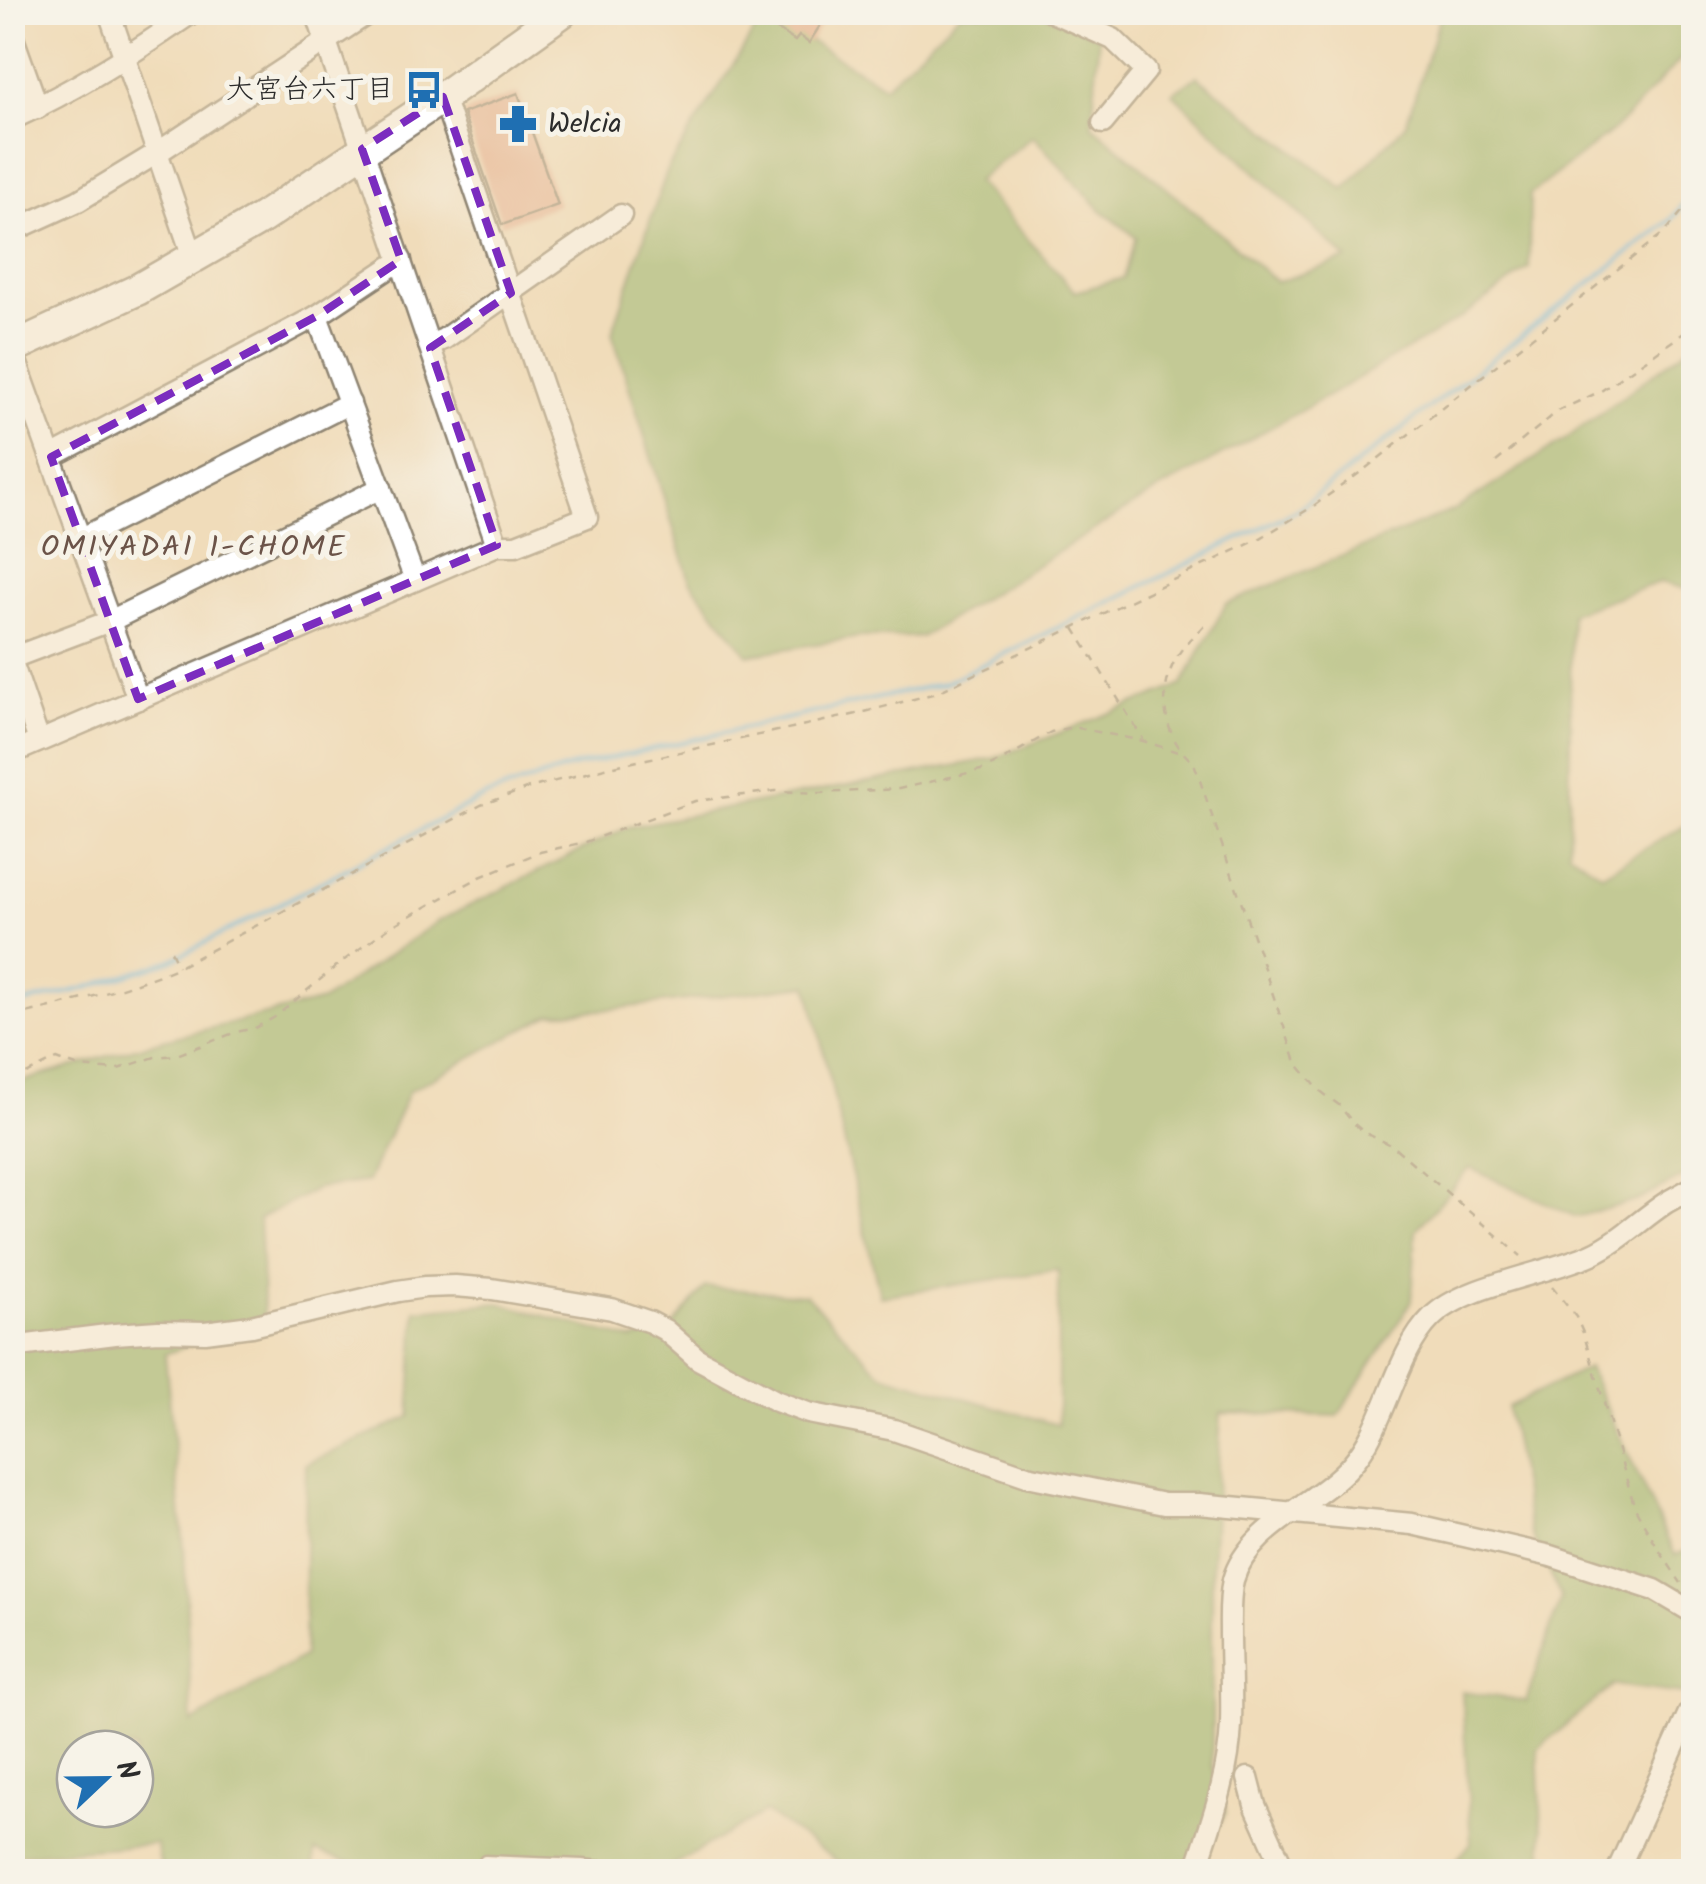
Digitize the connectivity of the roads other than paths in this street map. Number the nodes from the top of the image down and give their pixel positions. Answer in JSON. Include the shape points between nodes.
{"nodes":[{"id":1,"x":109,"y":12,"type":"edge"},
{"id":2,"x":192,"y":12,"type":"edge"},
{"id":3,"x":316,"y":12,"type":"edge"},
{"id":4,"x":370,"y":12,"type":"edge"},
{"id":5,"x":562,"y":12,"type":"edge"},
{"id":6,"x":1052,"y":12,"type":"edge"},
{"id":7,"x":12,"y":35,"type":"edge"},
{"id":8,"x":326,"y":43,"type":"junction"},
{"id":9,"x":125,"y":58,"type":"junction"},
{"id":10,"x":443,"y":96,"type":"junction"},
{"id":11,"x":38,"y":108,"type":"junction"},
{"id":12,"x":12,"y":119,"type":"edge"},
{"id":13,"x":1103,"y":123,"type":"dead end"},
{"id":14,"x":362,"y":149,"type":"junction"},
{"id":15,"x":157,"y":153,"type":"junction"},
{"id":16,"x":621,"y":215,"type":"dead end"},
{"id":17,"x":12,"y":231,"type":"edge"},
{"id":18,"x":194,"y":260,"type":"junction"},
{"id":19,"x":401,"y":260,"type":"junction"},
{"id":20,"x":511,"y":293,"type":"junction"},
{"id":21,"x":318,"y":316,"type":"junction"},
{"id":22,"x":429,"y":345,"type":"junction"},
{"id":23,"x":12,"y":349,"type":"edge"},
{"id":24,"x":350,"y":402,"type":"junction"},
{"id":25,"x":51,"y":457,"type":"junction"},
{"id":26,"x":382,"y":488,"type":"junction"},
{"id":27,"x":80,"y":539,"type":"junction"},
{"id":28,"x":497,"y":544,"type":"junction"},
{"id":29,"x":416,"y":580,"type":"junction"},
{"id":30,"x":110,"y":621,"type":"junction"},
{"id":31,"x":12,"y":660,"type":"edge"},
{"id":32,"x":138,"y":699,"type":"junction"},
{"id":33,"x":40,"y":742,"type":"junction"},
{"id":34,"x":12,"y":754,"type":"edge"},
{"id":35,"x":1694,"y":1187,"type":"edge"},
{"id":36,"x":12,"y":1347,"type":"edge"},
{"id":37,"x":1294,"y":1512,"type":"junction"},
{"id":38,"x":1694,"y":1614,"type":"edge"},
{"id":39,"x":1694,"y":1713,"type":"edge"},
{"id":40,"x":1248,"y":1778,"type":"dead end"},
{"id":41,"x":485,"y":1860,"type":"dead end"},
{"id":42,"x":621,"y":1872,"type":"edge"},
{"id":43,"x":1194,"y":1872,"type":"edge"},
{"id":44,"x":1285,"y":1872,"type":"edge"},
{"id":45,"x":1617,"y":1872,"type":"edge"}],
"edges":[{"from":1,"to":9,"type":"street"},
{"from":2,"to":9,"type":"street"},
{"from":3,"to":8,"type":"street"},
{"from":4,"to":8,"type":"street"},
{"from":5,"to":10,"type":"street"},
{"from":6,"to":13,"type":"street","via":[[1113,39],[1146,71]]},
{"from":7,"to":11,"type":"street"},
{"from":8,"to":14,"type":"street"},
{"from":8,"to":15,"type":"street"},
{"from":9,"to":11,"type":"street"},
{"from":9,"to":15,"type":"street"},
{"from":10,"to":14,"type":"street"},
{"from":10,"to":20,"type":"street"},
{"from":11,"to":12,"type":"street"},
{"from":14,"to":18,"type":"street"},
{"from":14,"to":19,"type":"street"},
{"from":15,"to":17,"type":"street"},
{"from":15,"to":18,"type":"street"},
{"from":16,"to":20,"type":"street"},
{"from":18,"to":23,"type":"street"},
{"from":19,"to":21,"type":"street"},
{"from":19,"to":22,"type":"street"},
{"from":20,"to":22,"type":"street"},
{"from":20,"to":28,"type":"street","via":[[587,518],[516,545]]},
{"from":21,"to":24,"type":"street"},
{"from":21,"to":25,"type":"street"},
{"from":22,"to":28,"type":"street"},
{"from":23,"to":25,"type":"street"},
{"from":24,"to":26,"type":"street"},
{"from":24,"to":27,"type":"street"},
{"from":25,"to":27,"type":"street"},
{"from":26,"to":29,"type":"street"},
{"from":26,"to":30,"type":"street"},
{"from":27,"to":30,"type":"street"},
{"from":28,"to":29,"type":"street"},
{"from":29,"to":32,"type":"street"},
{"from":30,"to":31,"type":"street"},
{"from":30,"to":32,"type":"street"},
{"from":31,"to":33,"type":"street"},
{"from":32,"to":33,"type":"street"},
{"from":33,"to":34,"type":"street"},
{"from":35,"to":37,"type":"street","via":[[1592,1254],[1444,1306],[1420,1330],[1364,1448]]},
{"from":36,"to":37,"type":"street","via":[[251,1326],[426,1288],[492,1289],[632,1316],[776,1401],[894,1430],[1027,1476],[1164,1504]]},
{"from":37,"to":38,"type":"street","via":[[1412,1524],[1551,1556],[1655,1590]]},
{"from":37,"to":43,"type":"street","via":[[1257,1540],[1233,1579],[1228,1757]]},
{"from":39,"to":45,"type":"street"},
{"from":40,"to":44,"type":"street"},
{"from":41,"to":42,"type":"lane"}]}
